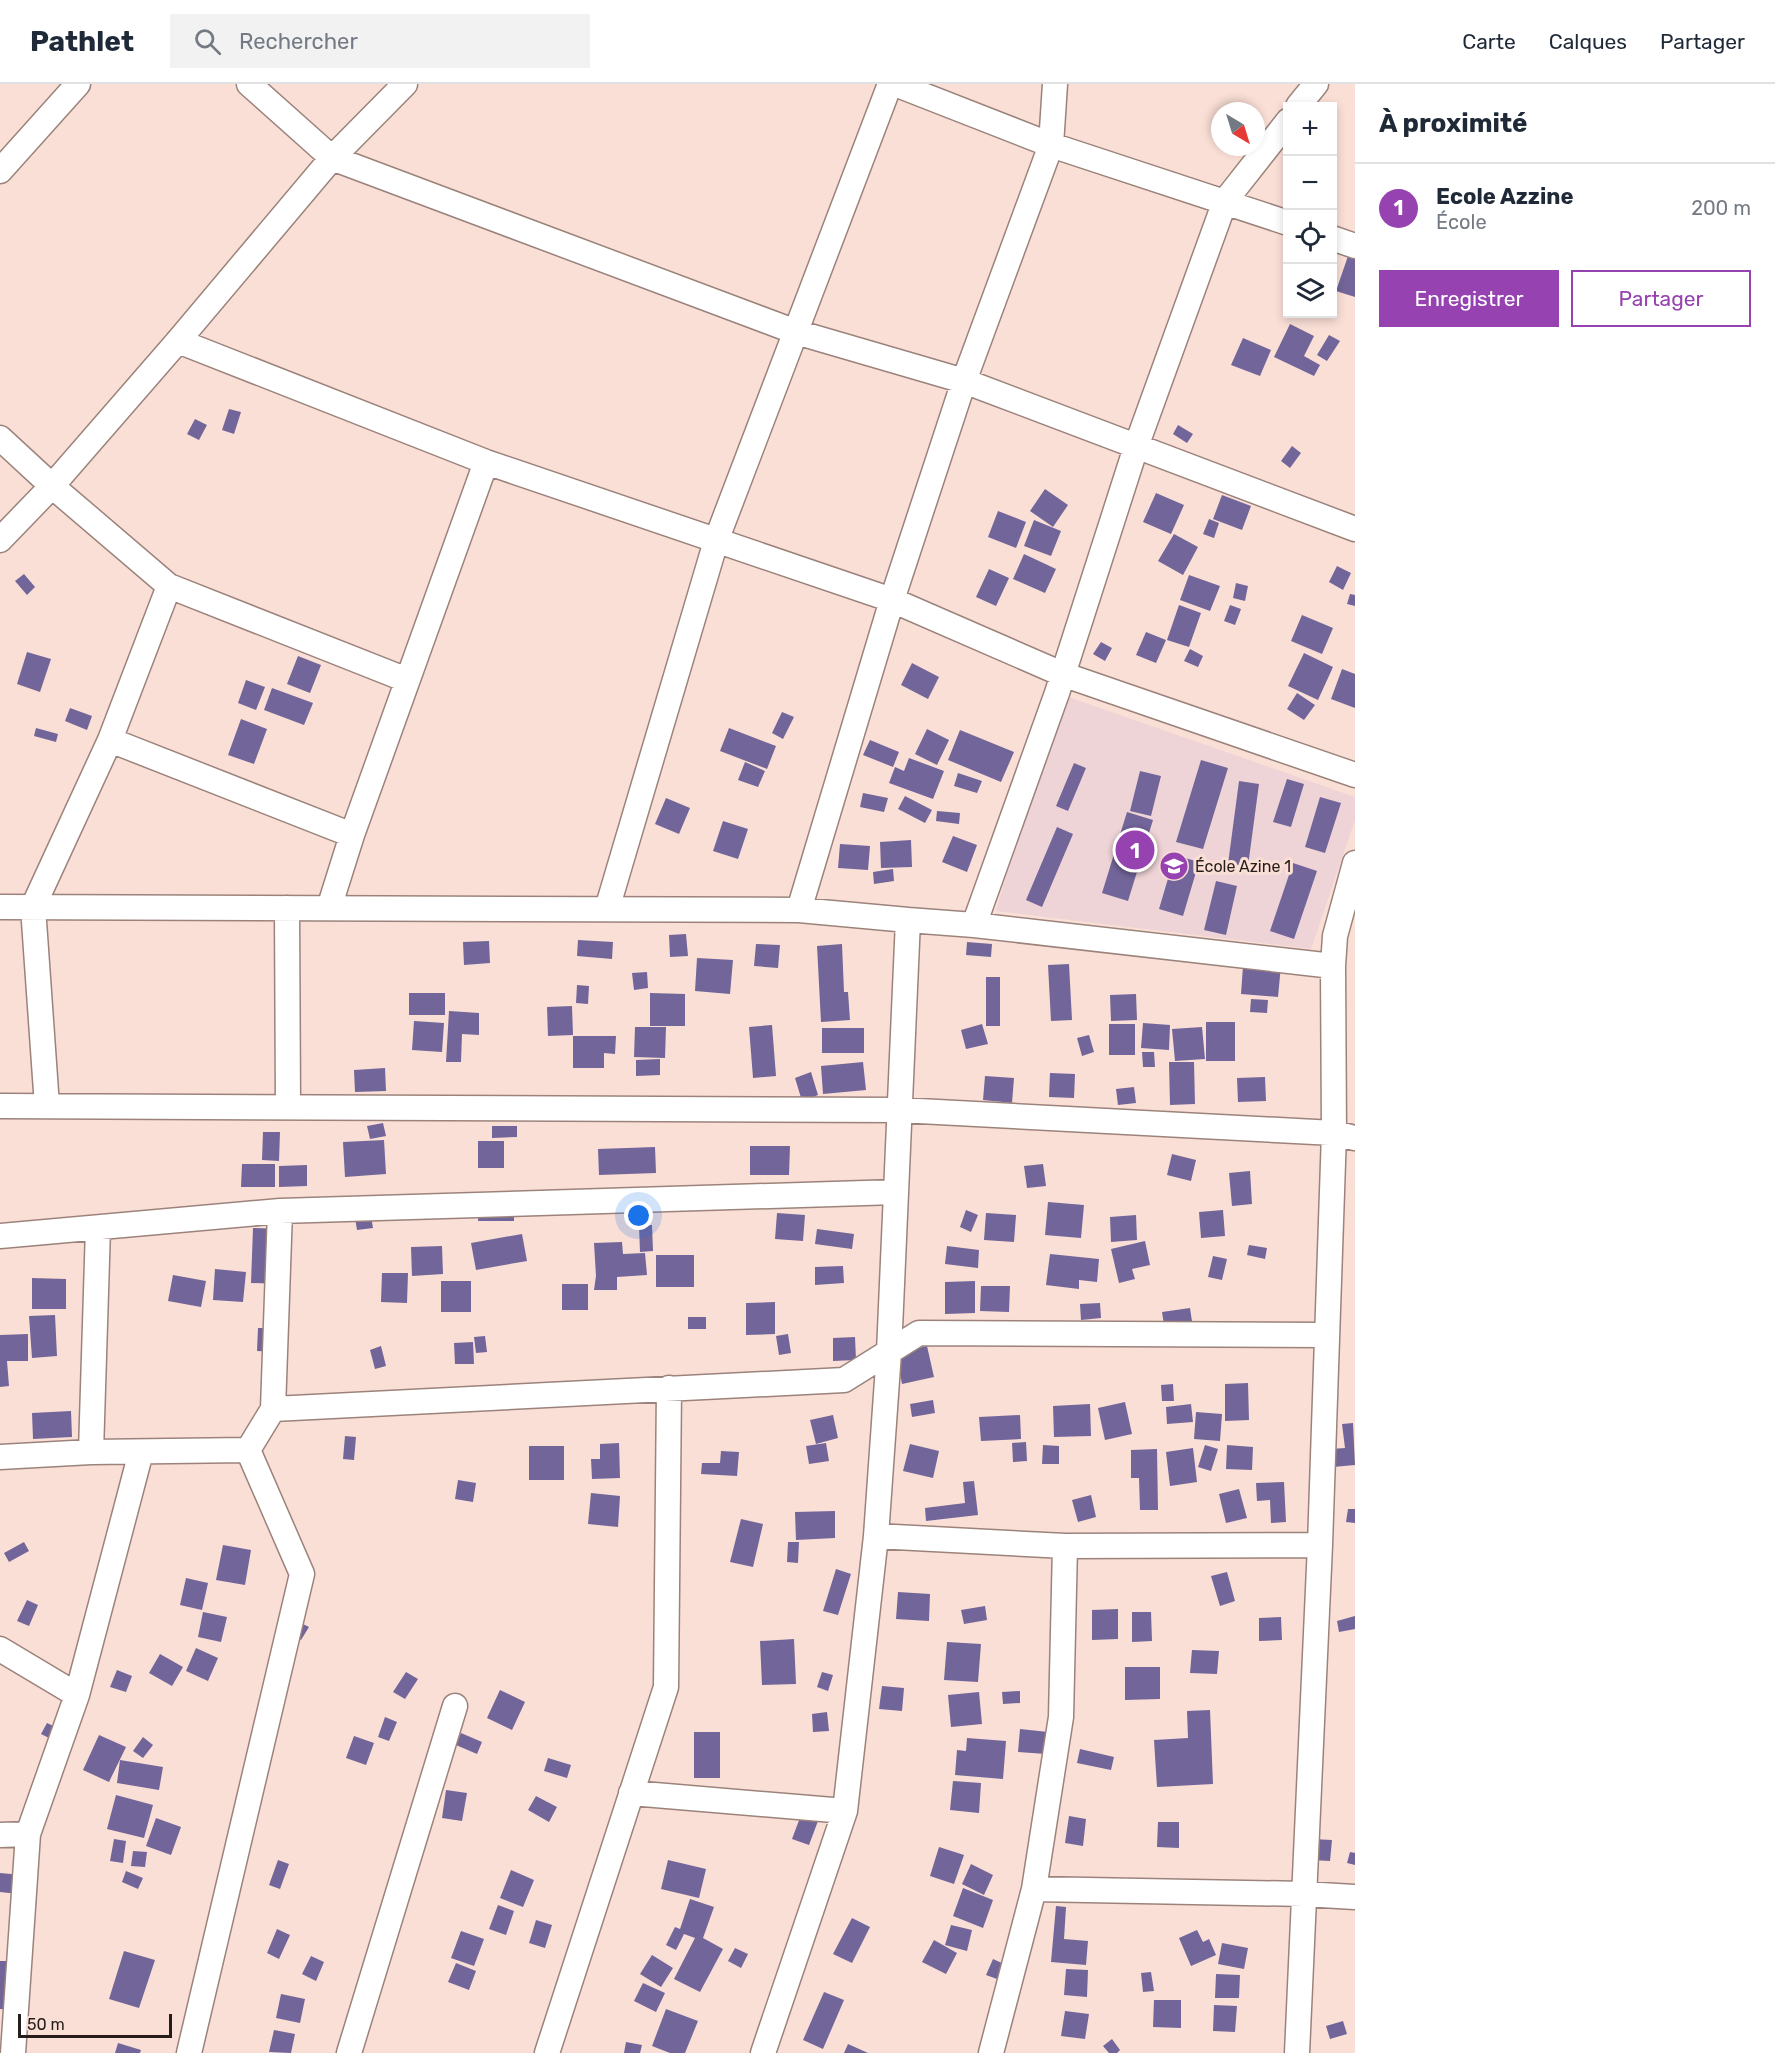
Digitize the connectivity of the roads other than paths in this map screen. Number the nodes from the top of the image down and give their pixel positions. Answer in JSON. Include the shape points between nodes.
{"nodes":[{"id":1,"x":78,"y":84,"type":"edge"},
{"id":2,"x":249,"y":84,"type":"edge"},
{"id":3,"x":405,"y":84,"type":"edge"},
{"id":4,"x":890,"y":84,"type":"edge"},
{"id":5,"x":895,"y":84,"type":"edge"},
{"id":6,"x":1055,"y":84,"type":"edge"},
{"id":7,"x":1316,"y":84,"type":"edge"},
{"id":8,"x":1301,"y":102,"type":"edge"},
{"id":9,"x":1283,"y":126,"type":"edge"},
{"id":10,"x":1051,"y":145,"type":"junction"},
{"id":11,"x":332,"y":158,"type":"junction"},
{"id":12,"x":0,"y":171,"type":"edge"},
{"id":13,"x":1226,"y":201,"type":"junction"},
{"id":14,"x":1283,"y":222,"type":"edge"},
{"id":15,"x":1337,"y":240,"type":"edge"},
{"id":16,"x":1355,"y":246,"type":"edge"},
{"id":17,"x":796,"y":332,"type":"junction"},
{"id":18,"x":178,"y":341,"type":"junction"},
{"id":19,"x":964,"y":381,"type":"junction"},
{"id":20,"x":0,"y":438,"type":"edge"},
{"id":21,"x":1136,"y":447,"type":"junction"},
{"id":22,"x":486,"y":462,"type":"junction"},
{"id":23,"x":52,"y":486,"type":"junction"},
{"id":24,"x":1355,"y":529,"type":"edge"},
{"id":25,"x":0,"y":540,"type":"edge"},
{"id":26,"x":716,"y":541,"type":"junction"},
{"id":27,"x":169,"y":586,"type":"junction"},
{"id":28,"x":892,"y":600,"type":"junction"},
{"id":29,"x":1062,"y":674,"type":"junction"},
{"id":30,"x":407,"y":680,"type":"junction"},
{"id":31,"x":110,"y":740,"type":"junction"},
{"id":32,"x":1355,"y":775,"type":"edge"},
{"id":33,"x":352,"y":835,"type":"junction"},
{"id":34,"x":1355,"y":863,"type":"edge"},
{"id":35,"x":0,"y":907,"type":"edge"},
{"id":36,"x":33,"y":908,"type":"junction"},
{"id":37,"x":287,"y":908,"type":"junction"},
{"id":38,"x":329,"y":908,"type":"junction"},
{"id":39,"x":607,"y":909,"type":"junction"},
{"id":40,"x":799,"y":910,"type":"junction"},
{"id":41,"x":908,"y":920,"type":"junction"},
{"id":42,"x":974,"y":925,"type":"junction"},
{"id":43,"x":1333,"y":966,"type":"junction"},
{"id":44,"x":0,"y":1106,"type":"edge"},
{"id":45,"x":46,"y":1106,"type":"junction"},
{"id":46,"x":288,"y":1107,"type":"junction"},
{"id":47,"x":900,"y":1110,"type":"junction"},
{"id":48,"x":1344,"y":1136,"type":"edge"},
{"id":49,"x":897,"y":1192,"type":"junction"},
{"id":50,"x":280,"y":1211,"type":"junction"},
{"id":51,"x":98,"y":1228,"type":"junction"},
{"id":52,"x":0,"y":1236,"type":"edge"},
{"id":53,"x":1327,"y":1335,"type":"junction"},
{"id":54,"x":889,"y":1352,"type":"junction"},
{"id":55,"x":669,"y":1388,"type":"junction"},
{"id":56,"x":273,"y":1409,"type":"junction"},
{"id":57,"x":248,"y":1450,"type":"junction"},
{"id":58,"x":91,"y":1452,"type":"junction"},
{"id":59,"x":141,"y":1452,"type":"junction"},
{"id":60,"x":0,"y":1457,"type":"edge"},
{"id":61,"x":876,"y":1536,"type":"junction"},
{"id":62,"x":1320,"y":1545,"type":"junction"},
{"id":63,"x":1065,"y":1546,"type":"junction"},
{"id":64,"x":0,"y":1649,"type":"edge"},
{"id":65,"x":77,"y":1695,"type":"junction"},
{"id":66,"x":455,"y":1706,"type":"dead end"},
{"id":67,"x":631,"y":1793,"type":"junction"},
{"id":68,"x":845,"y":1811,"type":"junction"},
{"id":69,"x":28,"y":1834,"type":"junction"},
{"id":70,"x":0,"y":1835,"type":"edge"},
{"id":71,"x":1034,"y":1889,"type":"junction"},
{"id":72,"x":1304,"y":1894,"type":"junction"},
{"id":73,"x":1355,"y":1897,"type":"edge"},
{"id":74,"x":13,"y":2053,"type":"edge"},
{"id":75,"x":189,"y":2053,"type":"edge"},
{"id":76,"x":349,"y":2053,"type":"edge"},
{"id":77,"x":547,"y":2053,"type":"edge"},
{"id":78,"x":763,"y":2053,"type":"edge"},
{"id":79,"x":991,"y":2053,"type":"edge"},
{"id":80,"x":1297,"y":2053,"type":"edge"}],
"edges":[{"from":1,"to":12,"type":"street"},
{"from":2,"to":11,"type":"street"},
{"from":3,"to":11,"type":"street"},
{"from":4,"to":17,"type":"street"},
{"from":5,"to":10,"type":"street"},
{"from":6,"to":10,"type":"street"},
{"from":7,"to":8,"type":"street"},
{"from":9,"to":13,"type":"street"},
{"from":10,"to":13,"type":"street"},
{"from":10,"to":19,"type":"street"},
{"from":11,"to":17,"type":"street"},
{"from":11,"to":18,"type":"street"},
{"from":13,"to":14,"type":"street"},
{"from":13,"to":21,"type":"street"},
{"from":15,"to":16,"type":"street"},
{"from":17,"to":19,"type":"street"},
{"from":17,"to":26,"type":"street"},
{"from":18,"to":22,"type":"street"},
{"from":18,"to":23,"type":"street"},
{"from":19,"to":21,"type":"street"},
{"from":19,"to":28,"type":"street"},
{"from":20,"to":23,"type":"street"},
{"from":21,"to":24,"type":"street"},
{"from":21,"to":29,"type":"street"},
{"from":22,"to":26,"type":"street"},
{"from":22,"to":30,"type":"street"},
{"from":23,"to":25,"type":"street"},
{"from":23,"to":27,"type":"street"},
{"from":26,"to":28,"type":"street"},
{"from":26,"to":39,"type":"street"},
{"from":27,"to":30,"type":"street"},
{"from":27,"to":31,"type":"street"},
{"from":28,"to":29,"type":"street"},
{"from":28,"to":40,"type":"street"},
{"from":29,"to":32,"type":"street"},
{"from":29,"to":42,"type":"street"},
{"from":30,"to":33,"type":"street"},
{"from":31,"to":33,"type":"street"},
{"from":31,"to":36,"type":"street"},
{"from":33,"to":38,"type":"street"},
{"from":34,"to":43,"type":"street","via":[[1335,936]]},
{"from":35,"to":36,"type":"street"},
{"from":36,"to":37,"type":"street"},
{"from":36,"to":45,"type":"street"},
{"from":37,"to":38,"type":"street"},
{"from":37,"to":46,"type":"street"},
{"from":38,"to":39,"type":"street"},
{"from":39,"to":40,"type":"street"},
{"from":40,"to":41,"type":"street"},
{"from":41,"to":42,"type":"street"},
{"from":41,"to":47,"type":"street"},
{"from":42,"to":43,"type":"street"},
{"from":43,"to":48,"type":"street"},
{"from":44,"to":45,"type":"street"},
{"from":45,"to":46,"type":"street"},
{"from":46,"to":47,"type":"street"},
{"from":47,"to":48,"type":"street"},
{"from":47,"to":49,"type":"street"},
{"from":48,"to":53,"type":"street"},
{"from":49,"to":50,"type":"street"},
{"from":49,"to":54,"type":"street"},
{"from":50,"to":51,"type":"street"},
{"from":50,"to":56,"type":"street"},
{"from":51,"to":52,"type":"street"},
{"from":51,"to":58,"type":"street"},
{"from":53,"to":54,"type":"street","via":[[919,1333]]},
{"from":53,"to":62,"type":"street"},
{"from":54,"to":55,"type":"street","via":[[844,1380]]},
{"from":54,"to":61,"type":"street"},
{"from":55,"to":56,"type":"street"},
{"from":55,"to":67,"type":"street","via":[[666,1687]]},
{"from":56,"to":57,"type":"street"},
{"from":57,"to":59,"type":"street"},
{"from":57,"to":75,"type":"street","via":[[302,1574]]},
{"from":58,"to":59,"type":"street"},
{"from":58,"to":60,"type":"street"},
{"from":59,"to":65,"type":"street"},
{"from":61,"to":63,"type":"street"},
{"from":61,"to":68,"type":"street"},
{"from":62,"to":63,"type":"street"},
{"from":62,"to":72,"type":"street"},
{"from":63,"to":71,"type":"street","via":[[1061,1717]]},
{"from":64,"to":65,"type":"street"},
{"from":65,"to":69,"type":"street"},
{"from":66,"to":76,"type":"street"},
{"from":67,"to":68,"type":"street"},
{"from":67,"to":77,"type":"street"},
{"from":68,"to":78,"type":"street"},
{"from":69,"to":70,"type":"street"},
{"from":69,"to":74,"type":"street"},
{"from":71,"to":72,"type":"street"},
{"from":71,"to":79,"type":"street"},
{"from":72,"to":73,"type":"street"},
{"from":72,"to":80,"type":"street"}]}
